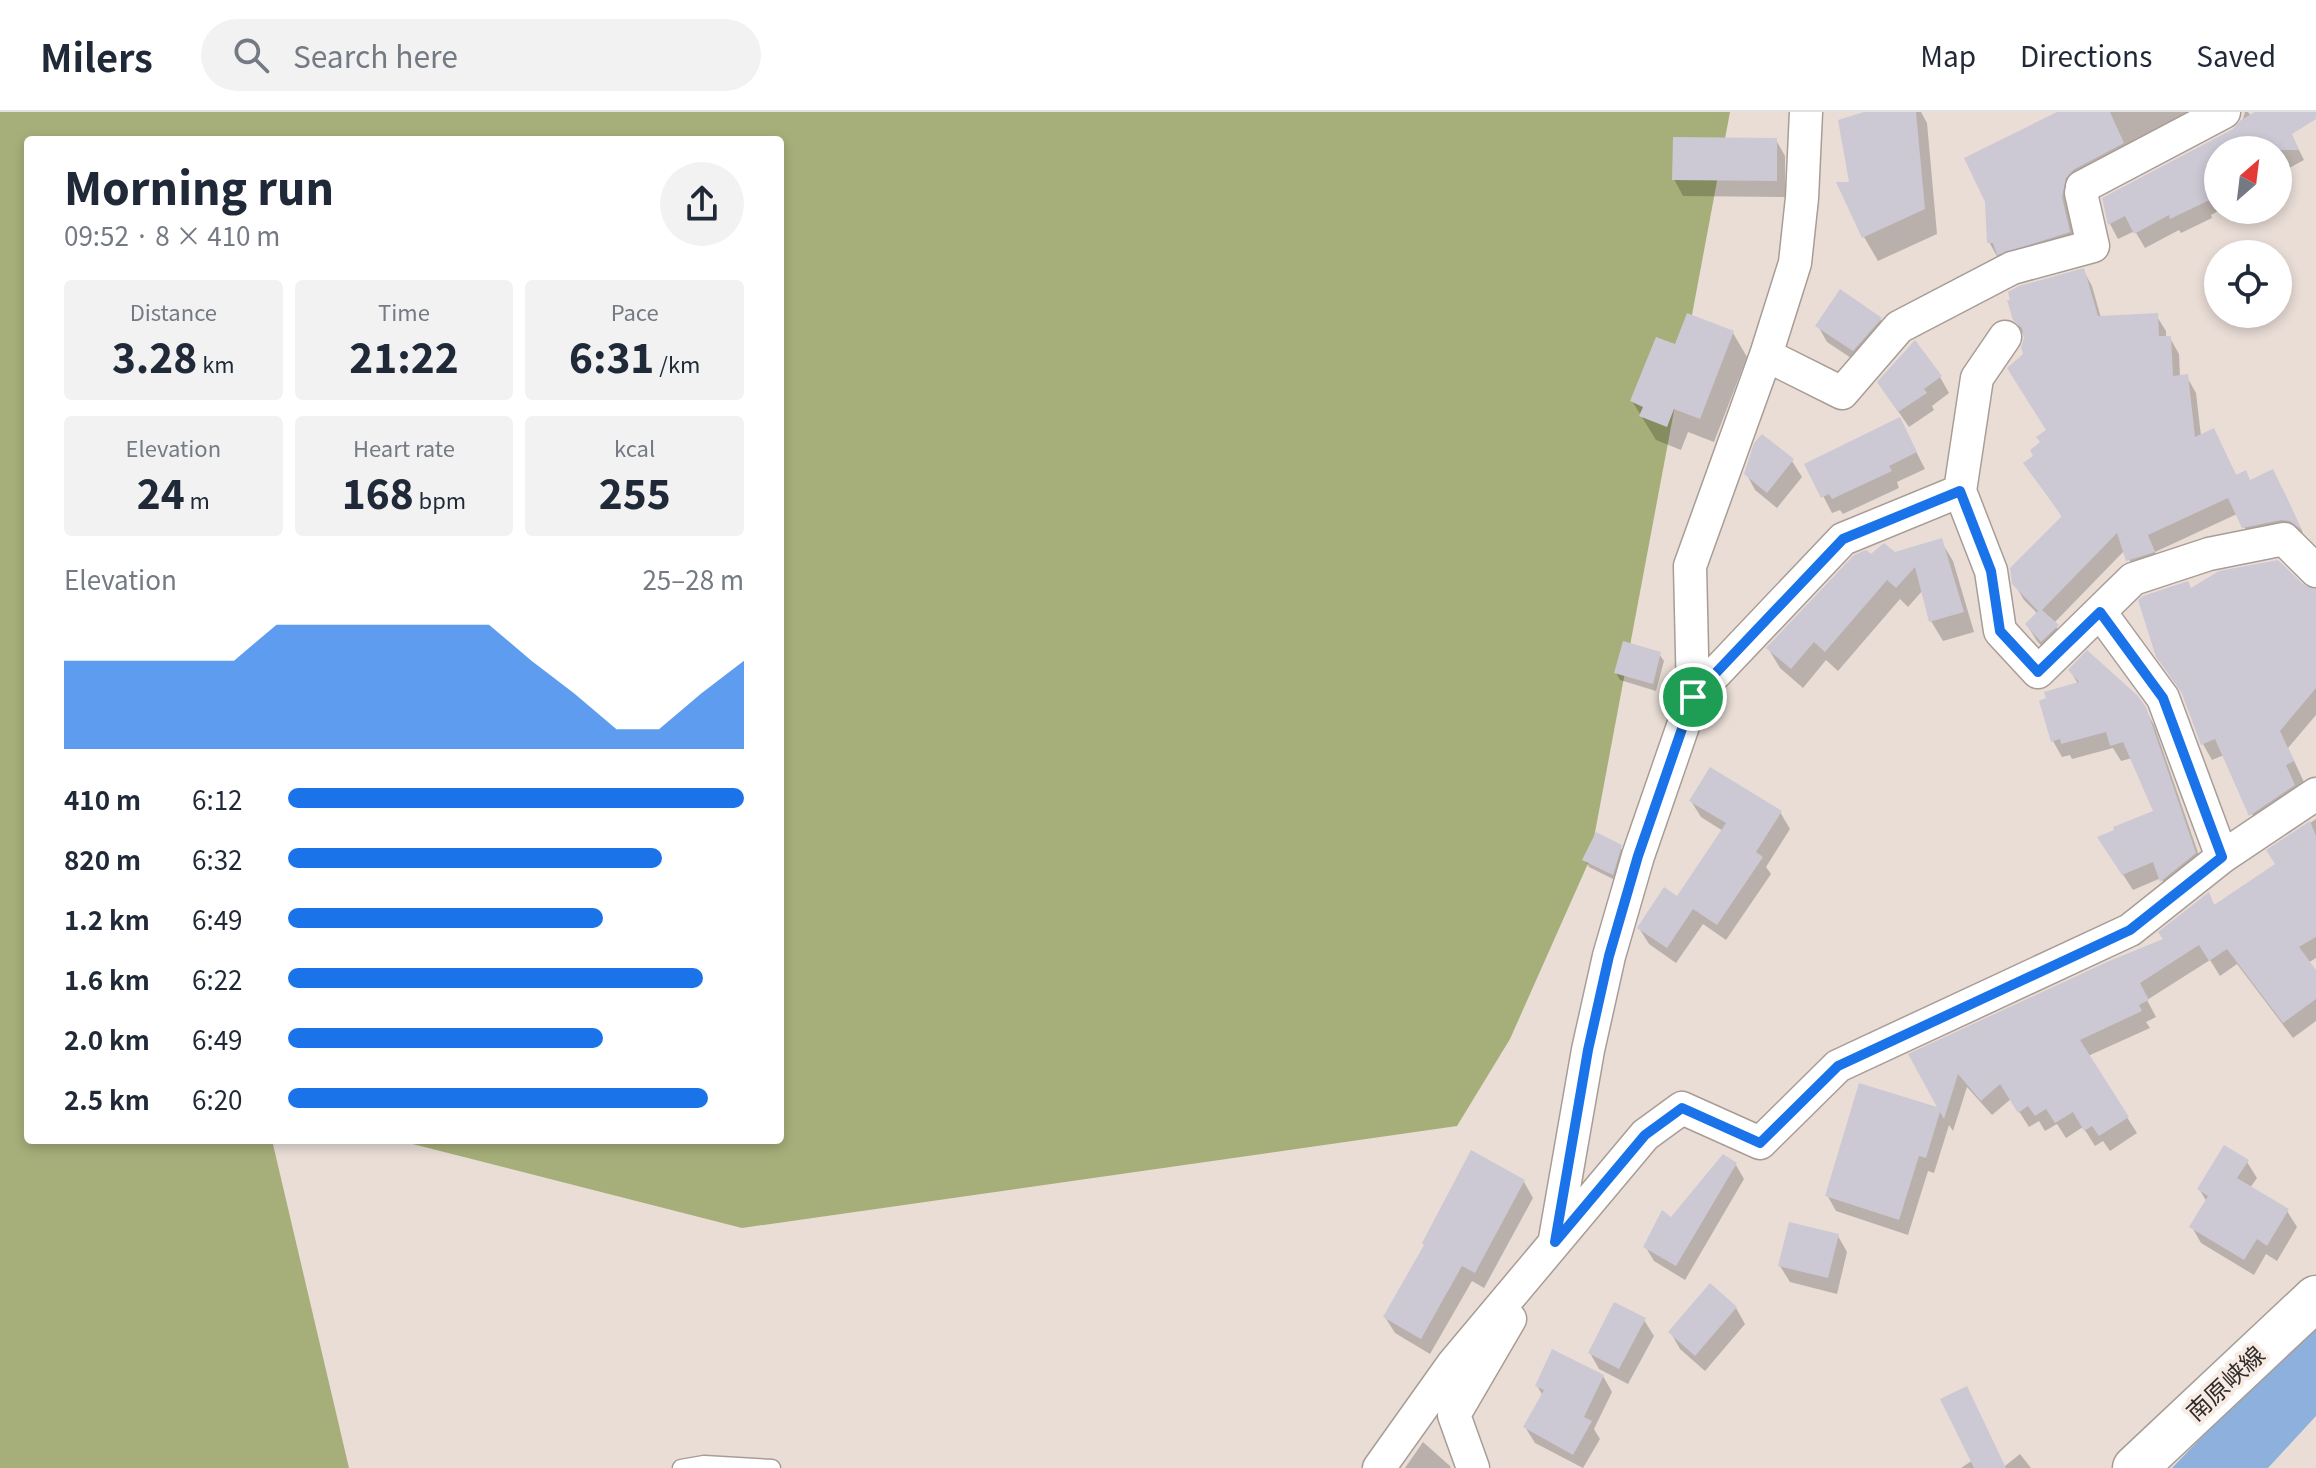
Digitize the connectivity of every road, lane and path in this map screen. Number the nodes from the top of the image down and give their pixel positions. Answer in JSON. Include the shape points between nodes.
{"nodes":[{"id":1,"x":1806,"y":112,"type":"edge"},
{"id":2,"x":2224,"y":112,"type":"edge"},
{"id":3,"x":2005,"y":337,"type":"dead end"},
{"id":4,"x":1766,"y":355,"type":"junction"},
{"id":5,"x":1960,"y":491,"type":"junction"},
{"id":6,"x":2316,"y":571,"type":"edge"},
{"id":7,"x":2100,"y":612,"type":"junction"},
{"id":8,"x":1693,"y":697,"type":"junction"},
{"id":9,"x":2316,"y":794,"type":"edge"},
{"id":10,"x":2222,"y":857,"type":"junction"},
{"id":11,"x":1555,"y":1242,"type":"junction"},
{"id":12,"x":2316,"y":1298,"type":"edge"},
{"id":13,"x":1506,"y":1300,"type":"junction"},
{"id":14,"x":681,"y":1468,"type":"edge"},
{"id":15,"x":772,"y":1468,"type":"edge"},
{"id":16,"x":1379,"y":1468,"type":"edge"},
{"id":17,"x":1473,"y":1468,"type":"edge"},
{"id":18,"x":2135,"y":1468,"type":"edge"}],
"edges":[{"from":1,"to":4,"type":"street","via":[[1795,263]]},
{"from":2,"to":4,"type":"street","via":[[2081,190],[2093,246],[2012,268],[1899,327],[1842,393]]},
{"from":3,"to":5,"type":"street","via":[[1977,378]]},
{"from":4,"to":8,"type":"street","via":[[1690,566]]},
{"from":5,"to":7,"type":"street","via":[[1991,571],[2000,631],[2038,672]]},
{"from":5,"to":8,"type":"street","via":[[1843,539]]},
{"from":6,"to":7,"type":"street","via":[[2284,539],[2209,554],[2133,579]]},
{"from":7,"to":10,"type":"street","via":[[2163,698]]},
{"from":8,"to":11,"type":"street","via":[[1609,956]]},
{"from":9,"to":10,"type":"street"},
{"from":10,"to":11,"type":"street","via":[[2130,930],[1838,1066],[1760,1143],[1682,1108],[1645,1135]]},
{"from":11,"to":13,"type":"street"},
{"from":12,"to":18,"type":"main road","name":"南原峡線"},
{"from":13,"to":16,"type":"street"},
{"from":13,"to":17,"type":"street","via":[[1510,1320],[1454,1415]]},
{"from":14,"to":15,"type":"lane"}]}
